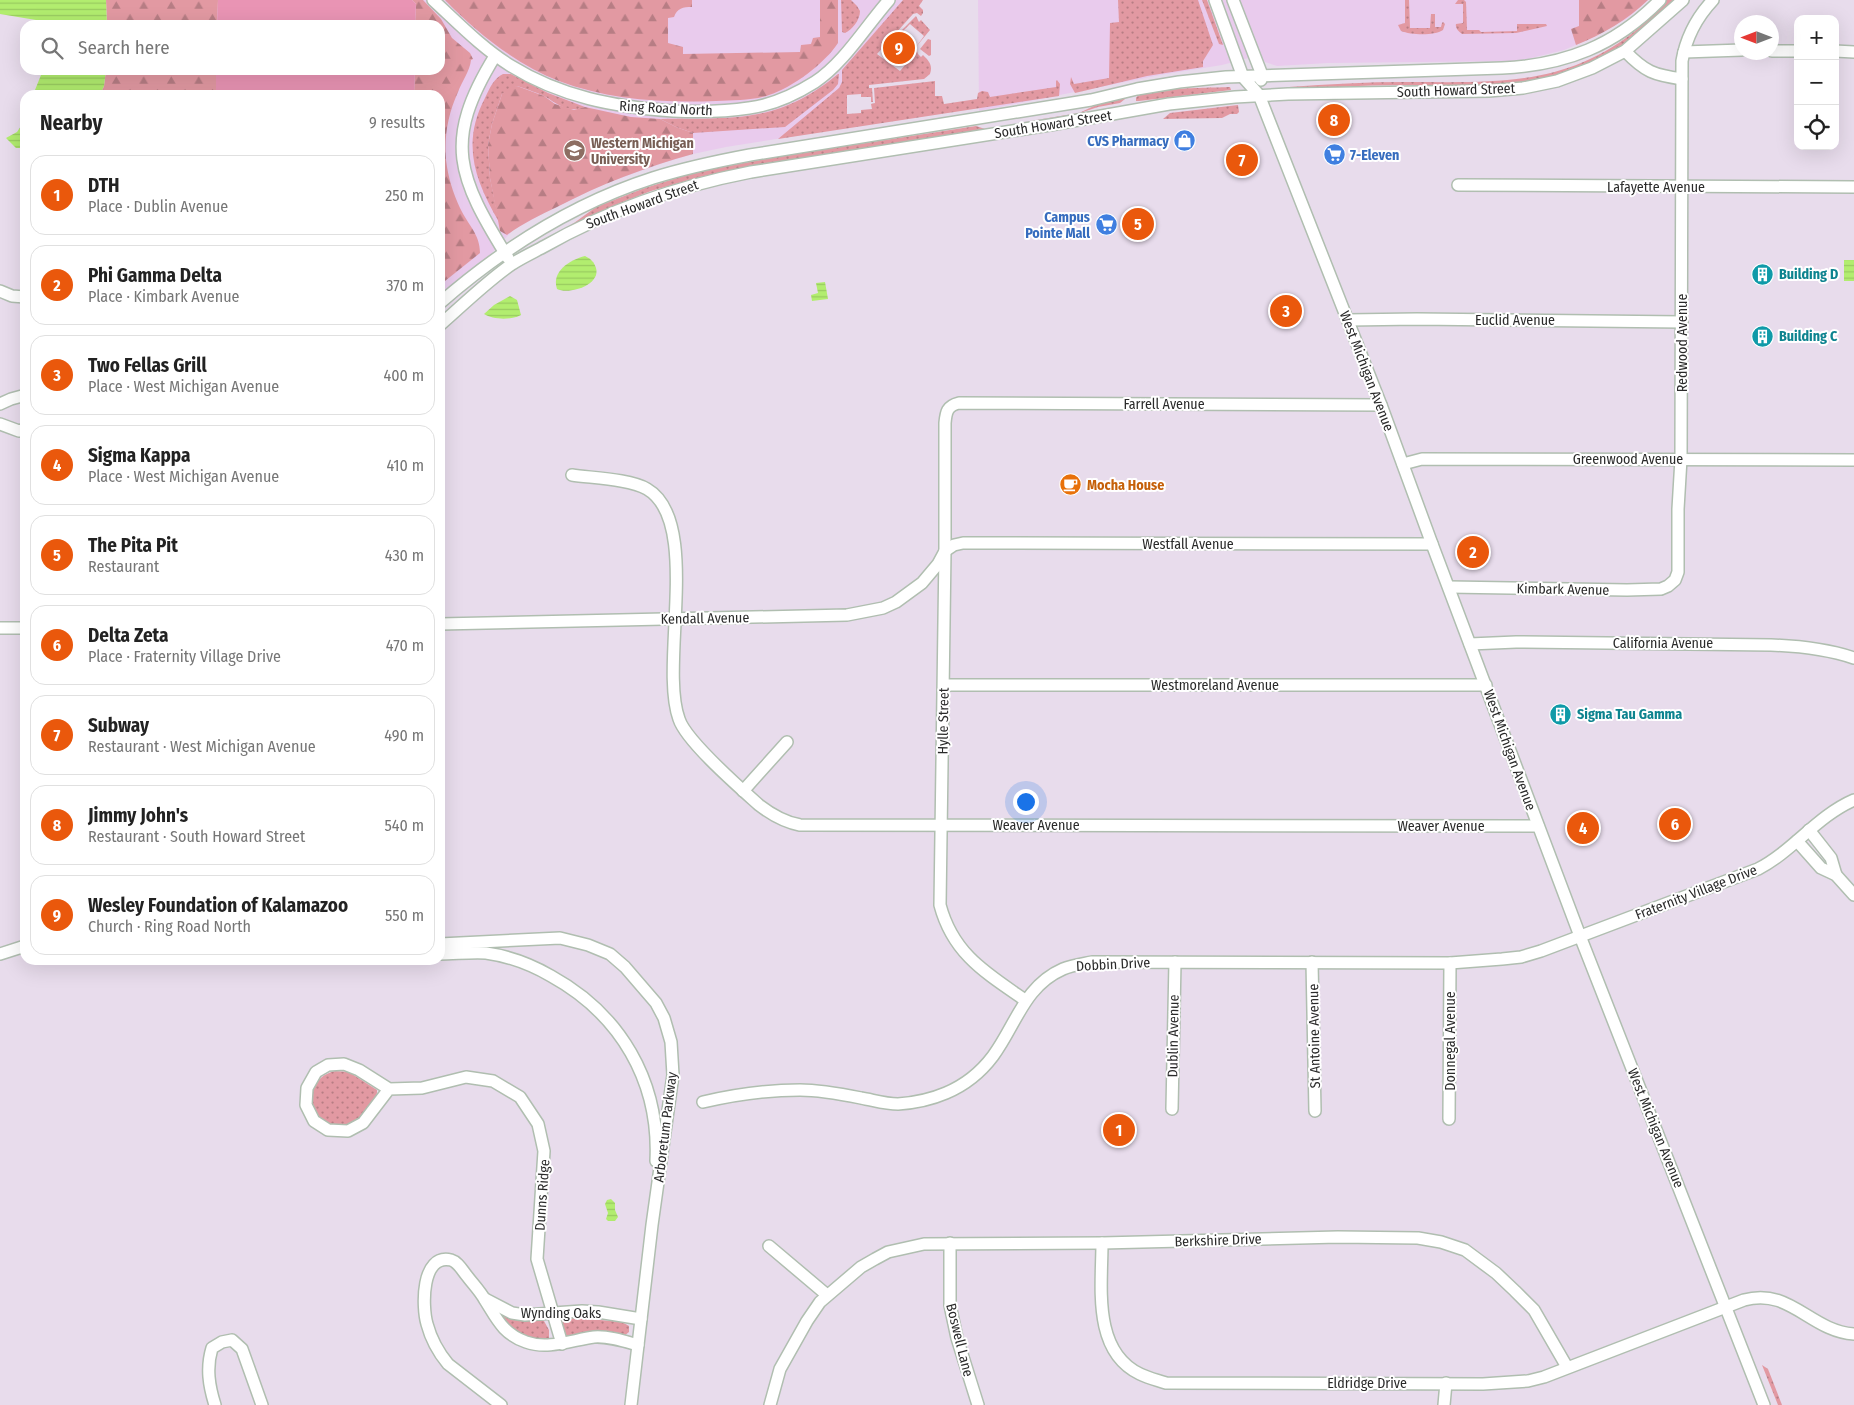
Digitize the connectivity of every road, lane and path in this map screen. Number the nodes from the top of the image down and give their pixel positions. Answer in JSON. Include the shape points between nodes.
{"nodes":[{"id":1,"x":433,"y":0,"type":"edge"},
{"id":2,"x":889,"y":0,"type":"edge"},
{"id":3,"x":1215,"y":0,"type":"edge"},
{"id":4,"x":1233,"y":0,"type":"edge"},
{"id":5,"x":1660,"y":0,"type":"edge"},
{"id":6,"x":1683,"y":0,"type":"edge"},
{"id":7,"x":1713,"y":0,"type":"edge"},
{"id":8,"x":1734,"y":50,"type":"edge"},
{"id":9,"x":1625,"y":51,"type":"junction"},
{"id":10,"x":1779,"y":51,"type":"edge"},
{"id":11,"x":1794,"y":51,"type":"edge"},
{"id":12,"x":1839,"y":51,"type":"edge"},
{"id":13,"x":1684,"y":52,"type":"junction"},
{"id":14,"x":1854,"y":52,"type":"edge"},
{"id":15,"x":495,"y":56,"type":"junction"},
{"id":16,"x":1262,"y":75,"type":"junction"},
{"id":17,"x":1243,"y":77,"type":"junction"},
{"id":18,"x":1682,"y":79,"type":"junction"},
{"id":19,"x":1127,"y":92,"type":"junction"},
{"id":20,"x":1259,"y":94,"type":"junction"},
{"id":21,"x":1130,"y":111,"type":"junction"},
{"id":22,"x":1458,"y":185,"type":"dead end"},
{"id":23,"x":1682,"y":187,"type":"junction"},
{"id":24,"x":1854,"y":187,"type":"edge"},
{"id":25,"x":505,"y":252,"type":"junction"},
{"id":26,"x":512,"y":264,"type":"junction"},
{"id":27,"x":0,"y":291,"type":"edge"},
{"id":28,"x":20,"y":297,"type":"edge"},
{"id":29,"x":445,"y":298,"type":"edge"},
{"id":30,"x":1348,"y":320,"type":"junction"},
{"id":31,"x":445,"y":321,"type":"edge"},
{"id":32,"x":1682,"y":322,"type":"junction"},
{"id":33,"x":20,"y":397,"type":"edge"},
{"id":34,"x":0,"y":404,"type":"edge"},
{"id":35,"x":1381,"y":405,"type":"junction"},
{"id":36,"x":948,"y":408,"type":"joint"},
{"id":37,"x":0,"y":424,"type":"edge"},
{"id":38,"x":20,"y":430,"type":"edge"},
{"id":39,"x":1681,"y":459,"type":"junction"},
{"id":40,"x":1854,"y":460,"type":"edge"},
{"id":41,"x":1403,"y":464,"type":"junction"},
{"id":42,"x":572,"y":475,"type":"dead end"},
{"id":43,"x":1432,"y":544,"type":"junction"},
{"id":44,"x":946,"y":550,"type":"junction"},
{"id":45,"x":1675,"y":580,"type":"joint"},
{"id":46,"x":1448,"y":587,"type":"junction"},
{"id":47,"x":676,"y":618,"type":"junction"},
{"id":48,"x":445,"y":624,"type":"edge"},
{"id":49,"x":0,"y":628,"type":"edge"},
{"id":50,"x":20,"y":628,"type":"edge"},
{"id":51,"x":1470,"y":644,"type":"junction"},
{"id":52,"x":1854,"y":658,"type":"edge"},
{"id":53,"x":944,"y":685,"type":"junction"},
{"id":54,"x":1486,"y":685,"type":"junction"},
{"id":55,"x":788,"y":742,"type":"dead end"},
{"id":56,"x":743,"y":791,"type":"junction"},
{"id":57,"x":1854,"y":800,"type":"edge"},
{"id":58,"x":941,"y":825,"type":"junction"},
{"id":59,"x":1538,"y":826,"type":"junction"},
{"id":60,"x":1809,"y":830,"type":"junction"},
{"id":61,"x":1797,"y":841,"type":"junction"},
{"id":62,"x":1836,"y":875,"type":"junction"},
{"id":63,"x":1854,"y":895,"type":"edge"},
{"id":64,"x":1580,"y":936,"type":"junction"},
{"id":65,"x":445,"y":944,"type":"edge"},
{"id":66,"x":20,"y":948,"type":"edge"},
{"id":67,"x":0,"y":954,"type":"edge"},
{"id":68,"x":445,"y":954,"type":"edge"},
{"id":69,"x":1175,"y":962,"type":"junction"},
{"id":70,"x":1312,"y":962,"type":"junction"},
{"id":71,"x":1450,"y":963,"type":"junction"},
{"id":72,"x":1025,"y":1000,"type":"junction"},
{"id":73,"x":389,"y":1089,"type":"junction"},
{"id":74,"x":703,"y":1102,"type":"dead end"},
{"id":75,"x":1172,"y":1109,"type":"dead end"},
{"id":76,"x":1315,"y":1111,"type":"dead end"},
{"id":77,"x":1449,"y":1119,"type":"dead end"},
{"id":78,"x":652,"y":1225,"type":"junction"},
{"id":79,"x":950,"y":1243,"type":"junction"},
{"id":80,"x":1102,"y":1243,"type":"junction"},
{"id":81,"x":769,"y":1246,"type":"dead end"},
{"id":82,"x":826,"y":1295,"type":"junction"},
{"id":83,"x":485,"y":1299,"type":"junction"},
{"id":84,"x":1727,"y":1308,"type":"junction"},
{"id":85,"x":553,"y":1313,"type":"junction"},
{"id":86,"x":641,"y":1319,"type":"junction"},
{"id":87,"x":1854,"y":1334,"type":"edge"},
{"id":88,"x":562,"y":1344,"type":"junction"},
{"id":89,"x":638,"y":1344,"type":"junction"},
{"id":90,"x":1568,"y":1367,"type":"junction"},
{"id":91,"x":1446,"y":1383,"type":"junction"},
{"id":92,"x":215,"y":1405,"type":"edge"},
{"id":93,"x":262,"y":1405,"type":"edge"},
{"id":94,"x":501,"y":1405,"type":"edge"},
{"id":95,"x":632,"y":1405,"type":"edge"},
{"id":96,"x":770,"y":1405,"type":"edge"},
{"id":97,"x":978,"y":1405,"type":"edge"},
{"id":98,"x":1444,"y":1405,"type":"edge"},
{"id":99,"x":1764,"y":1405,"type":"edge"}],
"edges":[{"from":1,"to":15,"type":"street","name":"Ring Road North"},
{"from":2,"to":15,"type":"street","name":"Ring Road North","via":[[826,73],[797,92],[750,108],[699,112],[612,105],[553,87]]},
{"from":3,"to":17,"type":"street","name":"West Michigan Avenue"},
{"from":4,"to":16,"type":"street"},
{"from":5,"to":16,"type":"street","name":"South Howard Street","via":[[1629,28],[1605,42],[1582,53],[1538,65]]},
{"from":6,"to":9,"type":"street","name":"South Howard Street"},
{"from":7,"to":13,"type":"street","name":"Redwood Avenue","via":[[1693,28]]},
{"from":8,"to":13,"type":"street"},
{"from":9,"to":18,"type":"street","via":[[1649,72]]},
{"from":9,"to":20,"type":"street","name":"South Howard Street","via":[[1557,81],[1523,88]]},
{"from":10,"to":11,"type":"street"},
{"from":12,"to":14,"type":"street"},
{"from":13,"to":18,"type":"street","name":"Redwood Avenue"},
{"from":15,"to":25,"type":"street","via":[[472,97],[462,153],[474,199]]},
{"from":16,"to":17,"type":"street","name":"South Howard Street"},
{"from":16,"to":20,"type":"street"},
{"from":17,"to":19,"type":"street","name":"South Howard Street","via":[[1179,82]]},
{"from":17,"to":20,"type":"street","name":"West Michigan Avenue"},
{"from":18,"to":23,"type":"street","name":"Redwood Avenue"},
{"from":19,"to":21,"type":"street"},
{"from":19,"to":25,"type":"street","name":"South Howard Street","via":[[693,167],[611,194],[568,214]]},
{"from":20,"to":21,"type":"street","name":"South Howard Street"},
{"from":20,"to":30,"type":"street","name":"West Michigan Avenue"},
{"from":21,"to":26,"type":"street","name":"South Howard Street","via":[[707,180],[609,214]]},
{"from":22,"to":23,"type":"street","name":"Lafayette Avenue"},
{"from":23,"to":24,"type":"street","name":"Lafayette Avenue"},
{"from":23,"to":32,"type":"street","name":"Redwood Avenue"},
{"from":25,"to":26,"type":"street"},
{"from":25,"to":29,"type":"street","name":"South Howard Street"},
{"from":26,"to":31,"type":"street","name":"South Howard Street"},
{"from":27,"to":28,"type":"street"},
{"from":30,"to":32,"type":"street","name":"Euclid Avenue"},
{"from":30,"to":35,"type":"street","name":"West Michigan Avenue"},
{"from":32,"to":39,"type":"street","name":"Redwood Avenue"},
{"from":33,"to":34,"type":"street"},
{"from":35,"to":36,"type":"street","name":"Farrell Avenue","via":[[959,403]]},
{"from":35,"to":41,"type":"street","name":"West Michigan Avenue"},
{"from":36,"to":44,"type":"street","name":"Hylle Street","via":[[944,423]]},
{"from":37,"to":38,"type":"street"},
{"from":39,"to":40,"type":"street","name":"Greenwood Avenue"},
{"from":39,"to":41,"type":"street","name":"Greenwood Avenue","via":[[1422,459]]},
{"from":39,"to":45,"type":"street","name":"Redwood Avenue","via":[[1678,572]]},
{"from":41,"to":43,"type":"street","name":"West Michigan Avenue"},
{"from":42,"to":47,"type":"street","name":"Weaver Avenue","via":[[637,485],[646,488],[660,501],[673,529]]},
{"from":43,"to":44,"type":"street","name":"Westfall Avenue","via":[[963,543]]},
{"from":43,"to":46,"type":"street","name":"West Michigan Avenue"},
{"from":44,"to":47,"type":"street","name":"Kendall Avenue","via":[[922,583],[883,608],[847,615]]},
{"from":44,"to":53,"type":"street","name":"Hylle Street"},
{"from":45,"to":46,"type":"street","name":"Kimbark Avenue","via":[[1661,589]]},
{"from":46,"to":51,"type":"street","name":"West Michigan Avenue"},
{"from":47,"to":48,"type":"street","name":"Kendall Avenue"},
{"from":47,"to":56,"type":"street","name":"Weaver Avenue","via":[[672,683],[678,719],[682,729]]},
{"from":49,"to":50,"type":"street"},
{"from":51,"to":52,"type":"street","name":"California Avenue","via":[[1771,645],[1810,648]]},
{"from":51,"to":54,"type":"street","name":"West Michigan Avenue"},
{"from":53,"to":54,"type":"street","name":"Westmoreland Avenue"},
{"from":53,"to":58,"type":"street","name":"Hylle Street"},
{"from":54,"to":59,"type":"street","name":"West Michigan Avenue"},
{"from":55,"to":56,"type":"street"},
{"from":56,"to":58,"type":"street","name":"Weaver Avenue","via":[[770,814],[800,825]]},
{"from":57,"to":60,"type":"street","name":"Fraternity Village Drive"},
{"from":58,"to":59,"type":"street","name":"Weaver Avenue"},
{"from":58,"to":72,"type":"street","name":"Hylle Street","via":[[940,904],[949,930],[979,968]]},
{"from":59,"to":64,"type":"street","name":"West Michigan Avenue"},
{"from":60,"to":61,"type":"street","name":"Fraternity Village Drive"},
{"from":60,"to":62,"type":"street","via":[[1831,858]]},
{"from":61,"to":62,"type":"street","via":[[1821,868]]},
{"from":61,"to":64,"type":"street","name":"Fraternity Village Drive","via":[[1758,869]]},
{"from":62,"to":63,"type":"street"},
{"from":64,"to":71,"type":"street","name":"Dobbin Drive","via":[[1521,957]]},
{"from":64,"to":84,"type":"street","name":"West Michigan Avenue"},
{"from":65,"to":78,"type":"street","name":"Arboretum Parkway","via":[[560,938],[588,945],[610,954],[656,1002],[669,1031],[673,1075]]},
{"from":66,"to":67,"type":"street"},
{"from":68,"to":78,"type":"street","name":"Arboretum Parkway","via":[[487,953],[538,969],[586,998],[609,1021],[641,1072],[652,1103],[657,1137]]},
{"from":69,"to":70,"type":"street","name":"Dobbin Drive"},
{"from":69,"to":72,"type":"street","name":"Dobbin Drive","via":[[1092,962],[1069,966],[1054,973]]},
{"from":69,"to":75,"type":"street","name":"Dublin Avenue"},
{"from":70,"to":71,"type":"street","name":"Dobbin Drive"},
{"from":70,"to":76,"type":"street","name":"St Antoine Avenue"},
{"from":71,"to":77,"type":"street","name":"Donnegal Avenue"},
{"from":72,"to":74,"type":"street","name":"Dobbin Drive","via":[[993,1056],[976,1076],[945,1094],[898,1104],[801,1090],[723,1097]]},
{"from":73,"to":73,"type":"street","via":[[363,1123],[348,1131],[328,1130],[314,1121],[306,1105],[307,1088],[316,1072],[328,1065],[344,1064]]},
{"from":73,"to":85,"type":"street","name":"Dunns Ridge","via":[[422,1088],[466,1077],[493,1081],[520,1097],[538,1124],[544,1150],[537,1259]]},
{"from":78,"to":86,"type":"street","name":"Arboretum Parkway"},
{"from":79,"to":80,"type":"street","name":"Berkshire Drive"},
{"from":79,"to":82,"type":"street","name":"Berkshire Drive","via":[[924,1244],[888,1252],[861,1267]]},
{"from":79,"to":97,"type":"street","name":"Boswell Lane","via":[[950,1305]]},
{"from":80,"to":90,"type":"street","name":"Berkshire Drive","via":[[1338,1236],[1418,1238],[1441,1242],[1465,1250],[1515,1291],[1534,1310]]},
{"from":80,"to":91,"type":"street","name":"Eldridge Drive","via":[[1102,1306],[1106,1334],[1118,1356],[1139,1374],[1166,1383]]},
{"from":81,"to":82,"type":"street"},
{"from":82,"to":96,"type":"street","name":"Berkshire Drive","via":[[780,1369]]},
{"from":83,"to":85,"type":"street","name":"Wynding Oaks","via":[[512,1313]]},
{"from":83,"to":88,"type":"street","name":"Wynding Oaks","via":[[495,1319],[515,1337],[538,1345]]},
{"from":83,"to":94,"type":"street","name":"Wynding Oaks","via":[[458,1264],[442,1260],[429,1272],[424,1292],[424,1313],[438,1350],[453,1368]]},
{"from":84,"to":87,"type":"street","name":"Eldridge Drive","via":[[1750,1298],[1767,1297],[1790,1305],[1833,1331]]},
{"from":84,"to":90,"type":"street","name":"Eldridge Drive"},
{"from":84,"to":99,"type":"street","name":"West Michigan Avenue"},
{"from":85,"to":86,"type":"street","name":"Wynding Oaks","via":[[598,1312]]},
{"from":85,"to":88,"type":"street","name":"Dunns Ridge"},
{"from":86,"to":89,"type":"street","name":"Arboretum Parkway"},
{"from":88,"to":89,"type":"street","name":"Wynding Oaks","via":[[594,1337]]},
{"from":89,"to":95,"type":"street","name":"Arboretum Parkway"},
{"from":90,"to":91,"type":"street","name":"Eldridge Drive","via":[[1528,1381]]},
{"from":91,"to":98,"type":"street"},
{"from":92,"to":93,"type":"street","via":[[208,1362],[212,1348],[232,1340],[242,1349]]}]}
